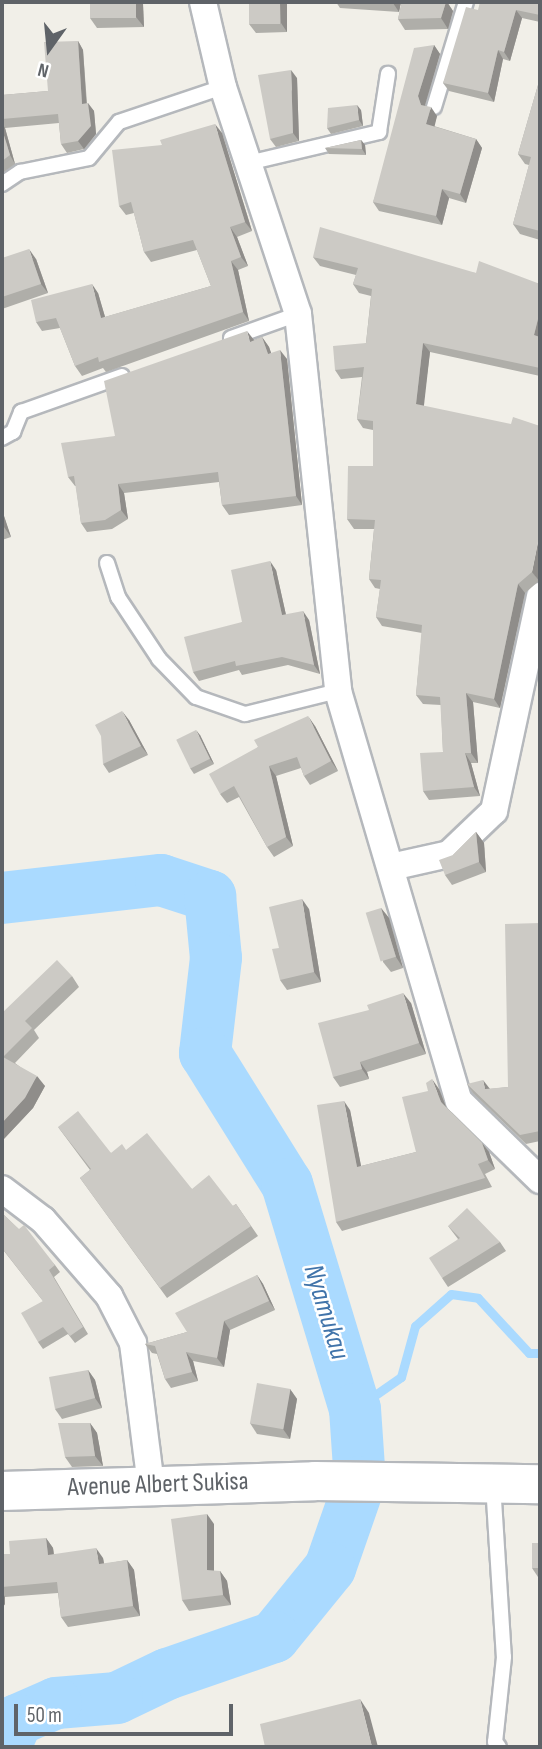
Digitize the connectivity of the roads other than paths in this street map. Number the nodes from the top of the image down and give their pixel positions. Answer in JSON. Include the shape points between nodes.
{"nodes":[{"id":1,"x":203,"y":2,"type":"edge"},
{"id":2,"x":466,"y":2,"type":"edge"},
{"id":3,"x":388,"y":74,"type":"dead end"},
{"id":4,"x":223,"y":87,"type":"junction"},
{"id":5,"x":434,"y":107,"type":"edge"},
{"id":6,"x":248,"y":163,"type":"junction"},
{"id":7,"x":2,"y":184,"type":"edge"},
{"id":8,"x":298,"y":314,"type":"junction"},
{"id":9,"x":210,"y":346,"type":"edge"},
{"id":10,"x":134,"y":372,"type":"edge"},
{"id":11,"x":2,"y":438,"type":"edge"},
{"id":12,"x":107,"y":563,"type":"dead end"},
{"id":13,"x":540,"y":596,"type":"edge"},
{"id":14,"x":338,"y":691,"type":"junction"},
{"id":15,"x":391,"y":867,"type":"junction"},
{"id":16,"x":540,"y":1180,"type":"edge"},
{"id":17,"x":2,"y":1189,"type":"edge"},
{"id":18,"x":493,"y":1482,"type":"junction"},
{"id":19,"x":539,"y":1482,"type":"edge"},
{"id":20,"x":151,"y":1485,"type":"junction"},
{"id":21,"x":2,"y":1491,"type":"edge"},
{"id":22,"x":499,"y":1747,"type":"edge"}],
"edges":[{"from":1,"to":4,"type":"street"},
{"from":2,"to":5,"type":"lane"},
{"from":3,"to":6,"type":"lane","via":[[379,132]]},
{"from":4,"to":6,"type":"street"},
{"from":4,"to":7,"type":"lane","via":[[119,122],[89,158],[20,172]]},
{"from":6,"to":8,"type":"street"},
{"from":8,"to":9,"type":"lane"},
{"from":8,"to":14,"type":"street"},
{"from":10,"to":11,"type":"lane","via":[[21,412],[13,432]]},
{"from":12,"to":14,"type":"lane","via":[[118,597],[159,659],[196,697],[244,714]]},
{"from":13,"to":15,"type":"street","via":[[494,811],[449,854]]},
{"from":14,"to":15,"type":"street"},
{"from":15,"to":16,"type":"street","via":[[459,1101]]},
{"from":17,"to":20,"type":"street","via":[[43,1220],[109,1296],[133,1343]]},
{"from":18,"to":19,"type":"street","name":"Avenue Albert Sukisa"},
{"from":18,"to":20,"type":"street","name":"Avenue Albert Sukisa"},
{"from":18,"to":22,"type":"lane","via":[[504,1657],[495,1742]]},
{"from":20,"to":21,"type":"street","name":"Avenue Albert Sukisa"}]}
